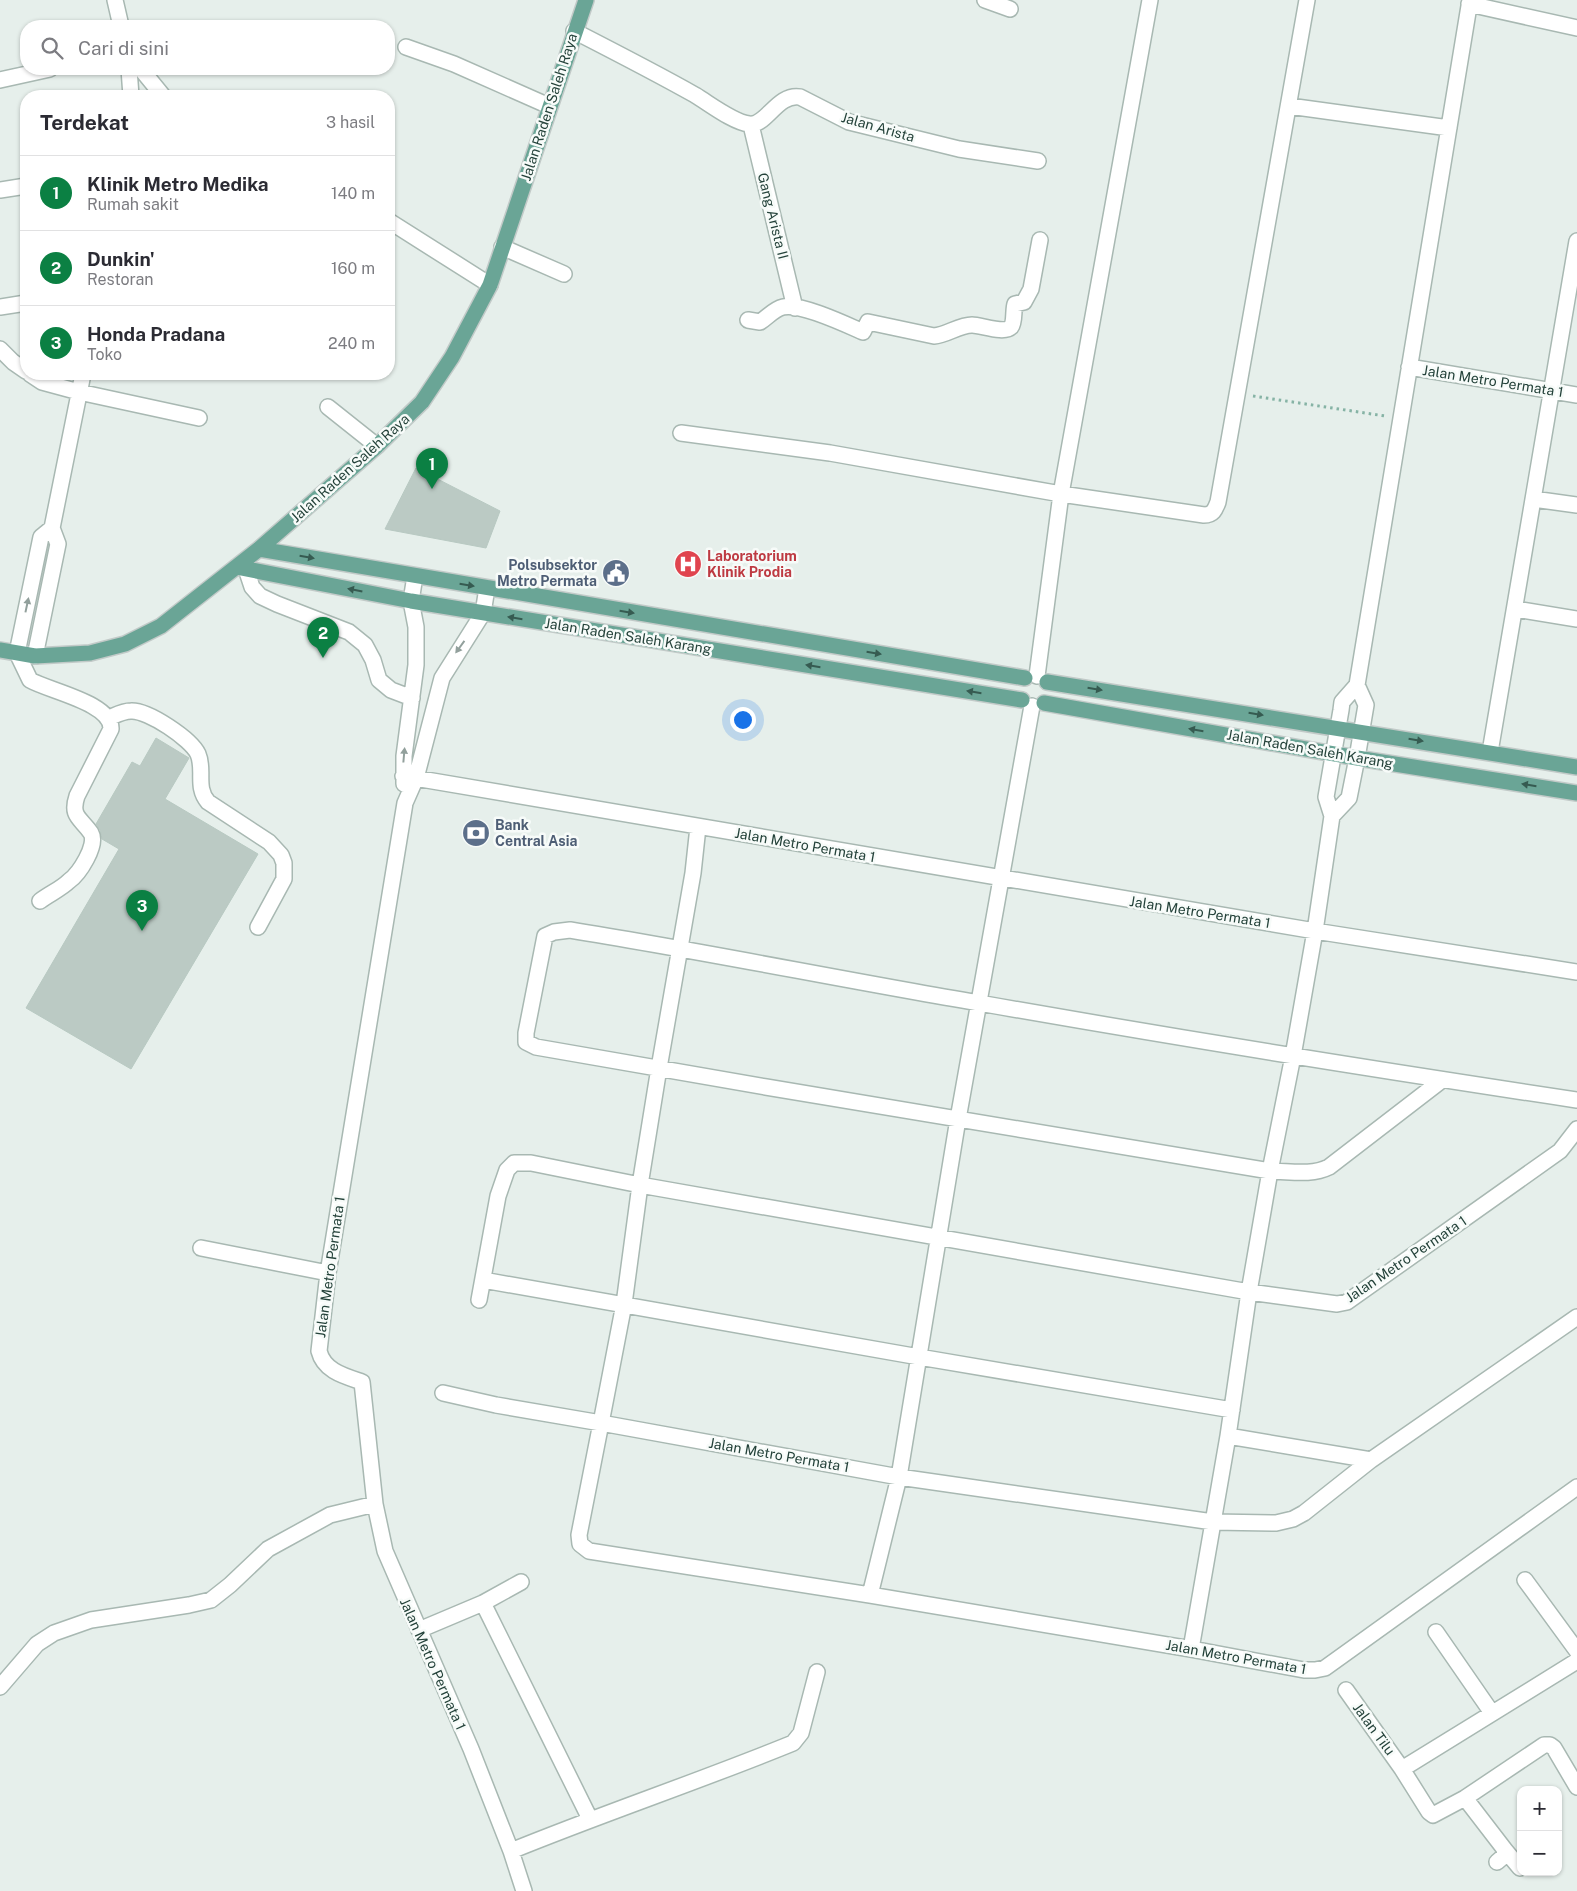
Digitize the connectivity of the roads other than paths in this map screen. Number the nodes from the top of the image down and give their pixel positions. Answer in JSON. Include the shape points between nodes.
{"nodes":[{"id":1,"x":115,"y":0,"type":"edge"},
{"id":2,"x":586,"y":0,"type":"edge"},
{"id":3,"x":985,"y":0,"type":"edge"},
{"id":4,"x":1150,"y":0,"type":"edge"},
{"id":5,"x":1307,"y":0,"type":"edge"},
{"id":6,"x":1470,"y":2,"type":"edge"},
{"id":7,"x":1010,"y":10,"type":"dead end"},
{"id":8,"x":120,"y":20,"type":"edge"},
{"id":9,"x":1577,"y":28,"type":"edge"},
{"id":10,"x":574,"y":32,"type":"junction"},
{"id":11,"x":406,"y":47,"type":"dead end"},
{"id":12,"x":23,"y":75,"type":"edge"},
{"id":13,"x":129,"y":75,"type":"edge"},
{"id":14,"x":146,"y":75,"type":"edge"},
{"id":15,"x":0,"y":80,"type":"edge"},
{"id":16,"x":131,"y":90,"type":"edge"},
{"id":17,"x":158,"y":90,"type":"edge"},
{"id":18,"x":549,"y":106,"type":"junction"},
{"id":19,"x":1289,"y":106,"type":"junction"},
{"id":20,"x":751,"y":125,"type":"junction"},
{"id":21,"x":1448,"y":128,"type":"junction"},
{"id":22,"x":1038,"y":161,"type":"dead end"},
{"id":23,"x":20,"y":187,"type":"edge"},
{"id":24,"x":0,"y":190,"type":"edge"},
{"id":25,"x":395,"y":225,"type":"edge"},
{"id":26,"x":1040,"y":240,"type":"dead end"},
{"id":27,"x":1577,"y":241,"type":"edge"},
{"id":28,"x":502,"y":247,"type":"junction"},
{"id":29,"x":1574,"y":272,"type":"edge"},
{"id":30,"x":564,"y":274,"type":"dead end"},
{"id":31,"x":490,"y":285,"type":"junction"},
{"id":32,"x":20,"y":304,"type":"edge"},
{"id":33,"x":0,"y":307,"type":"edge"},
{"id":34,"x":795,"y":308,"type":"junction"},
{"id":35,"x":748,"y":320,"type":"dead end"},
{"id":36,"x":0,"y":349,"type":"edge"},
{"id":37,"x":20,"y":367,"type":"edge"},
{"id":38,"x":1409,"y":367,"type":"junction"},
{"id":39,"x":39,"y":380,"type":"edge"},
{"id":40,"x":82,"y":380,"type":"edge"},
{"id":41,"x":1551,"y":391,"type":"junction"},
{"id":42,"x":79,"y":392,"type":"junction"},
{"id":43,"x":1577,"y":395,"type":"edge"},
{"id":44,"x":328,"y":407,"type":"dead end"},
{"id":45,"x":199,"y":418,"type":"dead end"},
{"id":46,"x":681,"y":433,"type":"dead end"},
{"id":47,"x":378,"y":446,"type":"junction"},
{"id":48,"x":1061,"y":494,"type":"junction"},
{"id":49,"x":1533,"y":499,"type":"junction"},
{"id":50,"x":1577,"y":505,"type":"edge"},
{"id":51,"x":52,"y":528,"type":"junction"},
{"id":52,"x":259,"y":549,"type":"junction"},
{"id":53,"x":241,"y":568,"type":"junction"},
{"id":54,"x":415,"y":576,"type":"junction"},
{"id":55,"x":487,"y":588,"type":"junction"},
{"id":56,"x":412,"y":601,"type":"junction"},
{"id":57,"x":1515,"y":609,"type":"junction"},
{"id":58,"x":483,"y":612,"type":"junction"},
{"id":59,"x":1577,"y":619,"type":"edge"},
{"id":60,"x":0,"y":650,"type":"edge"},
{"id":61,"x":17,"y":653,"type":"junction"},
{"id":62,"x":35,"y":656,"type":"junction"},
{"id":63,"x":1036,"y":679,"type":"junction"},
{"id":64,"x":1357,"y":685,"type":"junction"},
{"id":65,"x":412,"y":698,"type":"junction"},
{"id":66,"x":1033,"y":703,"type":"junction"},
{"id":67,"x":109,"y":718,"type":"junction"},
{"id":68,"x":1338,"y":727,"type":"junction"},
{"id":69,"x":1361,"y":732,"type":"junction"},
{"id":70,"x":1490,"y":752,"type":"junction"},
{"id":71,"x":1334,"y":754,"type":"junction"},
{"id":72,"x":1357,"y":758,"type":"junction"},
{"id":73,"x":1577,"y":767,"type":"edge"},
{"id":74,"x":410,"y":777,"type":"junction"},
{"id":75,"x":1577,"y":793,"type":"edge"},
{"id":76,"x":1332,"y":816,"type":"junction"},
{"id":77,"x":698,"y":827,"type":"junction"},
{"id":78,"x":1001,"y":878,"type":"junction"},
{"id":79,"x":40,"y":901,"type":"dead end"},
{"id":80,"x":258,"y":926,"type":"dead end"},
{"id":81,"x":1315,"y":931,"type":"junction"},
{"id":82,"x":680,"y":947,"type":"junction"},
{"id":83,"x":1577,"y":972,"type":"edge"},
{"id":84,"x":980,"y":1003,"type":"junction"},
{"id":85,"x":1293,"y":1056,"type":"junction"},
{"id":86,"x":658,"y":1068,"type":"junction"},
{"id":87,"x":1442,"y":1080,"type":"junction"},
{"id":88,"x":1577,"y":1100,"type":"edge"},
{"id":89,"x":958,"y":1120,"type":"junction"},
{"id":90,"x":1577,"y":1128,"type":"edge"},
{"id":91,"x":1270,"y":1171,"type":"junction"},
{"id":92,"x":640,"y":1185,"type":"junction"},
{"id":93,"x":939,"y":1238,"type":"junction"},
{"id":94,"x":201,"y":1248,"type":"dead end"},
{"id":95,"x":328,"y":1273,"type":"junction"},
{"id":96,"x":483,"y":1280,"type":"junction"},
{"id":97,"x":1249,"y":1292,"type":"junction"},
{"id":98,"x":479,"y":1300,"type":"dead end"},
{"id":99,"x":624,"y":1304,"type":"junction"},
{"id":100,"x":1577,"y":1317,"type":"edge"},
{"id":101,"x":919,"y":1357,"type":"junction"},
{"id":102,"x":443,"y":1393,"type":"dead end"},
{"id":103,"x":1232,"y":1410,"type":"junction"},
{"id":104,"x":601,"y":1423,"type":"junction"},
{"id":105,"x":1228,"y":1436,"type":"junction"},
{"id":106,"x":1371,"y":1460,"type":"junction"},
{"id":107,"x":899,"y":1477,"type":"junction"},
{"id":108,"x":1577,"y":1487,"type":"edge"},
{"id":109,"x":374,"y":1504,"type":"junction"},
{"id":110,"x":1213,"y":1522,"type":"junction"},
{"id":111,"x":1524,"y":1580,"type":"dead end"},
{"id":112,"x":521,"y":1582,"type":"dead end"},
{"id":113,"x":870,"y":1595,"type":"junction"},
{"id":114,"x":483,"y":1603,"type":"junction"},
{"id":115,"x":419,"y":1630,"type":"junction"},
{"id":116,"x":1436,"y":1632,"type":"dead end"},
{"id":117,"x":1191,"y":1649,"type":"junction"},
{"id":118,"x":1577,"y":1652,"type":"edge"},
{"id":119,"x":1577,"y":1661,"type":"edge"},
{"id":120,"x":817,"y":1672,"type":"dead end"},
{"id":121,"x":0,"y":1687,"type":"edge"},
{"id":122,"x":1346,"y":1690,"type":"dead end"},
{"id":123,"x":1492,"y":1713,"type":"junction"},
{"id":124,"x":1402,"y":1768,"type":"junction"},
{"id":125,"x":1577,"y":1787,"type":"edge"},
{"id":126,"x":1465,"y":1798,"type":"junction"},
{"id":127,"x":590,"y":1819,"type":"junction"},
{"id":128,"x":511,"y":1851,"type":"junction"},
{"id":129,"x":1517,"y":1866,"type":"edge"},
{"id":130,"x":524,"y":1891,"type":"edge"}],
"edges":[{"from":1,"to":8,"type":"street"},
{"from":2,"to":10,"type":"main road","name":"Jalan Raden Saleh Raya"},
{"from":3,"to":7,"type":"street"},
{"from":4,"to":48,"type":"street"},
{"from":5,"to":19,"type":"street"},
{"from":6,"to":9,"type":"street"},
{"from":6,"to":21,"type":"street"},
{"from":10,"to":18,"type":"main road","name":"Jalan Raden Saleh Raya"},
{"from":10,"to":20,"type":"street"},
{"from":11,"to":18,"type":"street","via":[[454,64]]},
{"from":12,"to":15,"type":"street"},
{"from":13,"to":16,"type":"street"},
{"from":14,"to":17,"type":"street"},
{"from":18,"to":28,"type":"main road","name":"Jalan Raden Saleh Raya"},
{"from":19,"to":21,"type":"street"},
{"from":19,"to":48,"type":"street","via":[[1215,510],[1204,515]]},
{"from":20,"to":22,"type":"street","name":"Jalan Arista","via":[[794,96],[849,122],[959,149]]},
{"from":20,"to":34,"type":"street","name":"Gang Arista II"},
{"from":21,"to":38,"type":"street"},
{"from":23,"to":24,"type":"street"},
{"from":25,"to":31,"type":"street"},
{"from":26,"to":34,"type":"street","via":[[1031,289],[1024,302],[1015,304],[1009,329],[972,325],[943,336],[934,336],[868,322],[863,332],[834,319]]},
{"from":27,"to":29,"type":"street"},
{"from":28,"to":30,"type":"street"},
{"from":28,"to":31,"type":"main road","name":"Jalan Raden Saleh Raya"},
{"from":29,"to":41,"type":"street"},
{"from":31,"to":47,"type":"main road","name":"Jalan Raden Saleh Raya","via":[[452,357],[422,402]]},
{"from":32,"to":33,"type":"street"},
{"from":34,"to":35,"type":"street","via":[[785,306],[760,322]]},
{"from":36,"to":37,"type":"street"},
{"from":38,"to":41,"type":"street","name":"Jalan Metro Permata 1"},
{"from":38,"to":64,"type":"street"},
{"from":39,"to":42,"type":"street"},
{"from":40,"to":42,"type":"street"},
{"from":41,"to":43,"type":"street","name":"Jalan Metro Permata 1"},
{"from":41,"to":49,"type":"street"},
{"from":42,"to":45,"type":"street"},
{"from":42,"to":51,"type":"street"},
{"from":44,"to":47,"type":"street"},
{"from":46,"to":48,"type":"street","via":[[830,453]]},
{"from":47,"to":52,"type":"main road","name":"Jalan Raden Saleh Raya"},
{"from":48,"to":63,"type":"street"},
{"from":49,"to":50,"type":"street"},
{"from":49,"to":57,"type":"street"},
{"from":61,"to":51,"type":"street","one_way":true,"via":[[41,537]]},
{"from":51,"to":62,"type":"street","via":[[58,544]]},
{"from":52,"to":53,"type":"main road","name":"Jalan Raden Saleh Raya"},
{"from":52,"to":54,"type":"main road","name":"Jalan Raden Saleh Karang","one_way":true},
{"from":56,"to":53,"type":"main road","name":"Jalan Raden Saleh Karang","one_way":true},
{"from":53,"to":62,"type":"main road","name":"Jalan Raden Saleh Raya","via":[[161,626],[125,644],[90,653]]},
{"from":53,"to":65,"type":"street","via":[[260,596],[349,632],[364,645],[379,680],[391,690]]},
{"from":54,"to":55,"type":"main road","name":"Jalan Raden Saleh Karang","one_way":true},
{"from":54,"to":56,"type":"street","name":"Jalan Metro Permata 1"},
{"from":55,"to":58,"type":"street","name":"Jalan Metro Permata 1"},
{"from":55,"to":63,"type":"main road","name":"Jalan Raden Saleh Karang","one_way":true},
{"from":56,"to":58,"type":"main road","name":"Jalan Raden Saleh Karang"},
{"from":56,"to":65,"type":"street","name":"Jalan Metro Permata 1","via":[[416,664]]},
{"from":57,"to":59,"type":"street"},
{"from":57,"to":70,"type":"street"},
{"from":66,"to":58,"type":"main road","name":"Jalan Raden Saleh Karang","one_way":true},
{"from":58,"to":74,"type":"street","name":"Jalan Metro Permata 1","one_way":true,"via":[[442,678]]},
{"from":60,"to":61,"type":"main road","name":"Jalan Raden Saleh Raya"},
{"from":61,"to":62,"type":"main road","name":"Jalan Raden Saleh Raya"},
{"from":61,"to":67,"type":"street","via":[[30,680],[74,696]]},
{"from":63,"to":66,"type":"main road","via":[[1019,689]]},
{"from":63,"to":66,"type":"main road","via":[[1050,694]]},
{"from":63,"to":68,"type":"main road","name":"Jalan Raden Saleh Karang","one_way":true},
{"from":64,"to":68,"type":"street","via":[[1342,702]]},
{"from":64,"to":69,"type":"street","via":[[1366,705]]},
{"from":74,"to":65,"type":"street","name":"Jalan Metro Permata 1","one_way":true,"via":[[404,756]]},
{"from":71,"to":66,"type":"main road","name":"Jalan Raden Saleh Karang","one_way":true},
{"from":66,"to":78,"type":"street"},
{"from":67,"to":79,"type":"street","via":[[112,729],[74,804],[78,819],[92,834],[92,848],[76,876]]},
{"from":67,"to":80,"type":"street","via":[[122,712],[138,711],[189,742],[199,755],[200,782],[208,802],[269,842],[281,855],[284,879]]},
{"from":68,"to":69,"type":"main road","name":"Jalan Raden Saleh Karang"},
{"from":68,"to":71,"type":"street"},
{"from":69,"to":70,"type":"main road","name":"Jalan Raden Saleh Karang","one_way":true},
{"from":69,"to":72,"type":"street"},
{"from":70,"to":73,"type":"main road","name":"Jalan Raden Saleh Karang"},
{"from":71,"to":72,"type":"main road","name":"Jalan Raden Saleh Karang"},
{"from":71,"to":76,"type":"street","via":[[1326,797]]},
{"from":75,"to":72,"type":"main road","name":"Jalan Raden Saleh Karang","one_way":true},
{"from":72,"to":76,"type":"street","via":[[1350,798]]},
{"from":74,"to":77,"type":"street","name":"Jalan Metro Permata 1"},
{"from":74,"to":95,"type":"street","name":"Jalan Metro Permata 1"},
{"from":76,"to":81,"type":"street"},
{"from":77,"to":78,"type":"street","name":"Jalan Metro Permata 1"},
{"from":77,"to":82,"type":"street","name":"Jalan Metro Permata 1"},
{"from":78,"to":81,"type":"street","name":"Jalan Metro Permata 1"},
{"from":78,"to":84,"type":"street"},
{"from":81,"to":83,"type":"street","name":"Jalan Metro Permata 1"},
{"from":81,"to":85,"type":"street"},
{"from":82,"to":84,"type":"street"},
{"from":82,"to":86,"type":"street","name":"Jalan Metro Permata 1"},
{"from":82,"to":86,"type":"street","via":[[570,930],[548,933],[526,1033],[526,1042],[530,1045]]},
{"from":84,"to":85,"type":"street"},
{"from":84,"to":89,"type":"street"},
{"from":85,"to":87,"type":"street"},
{"from":85,"to":91,"type":"street"},
{"from":86,"to":89,"type":"street"},
{"from":86,"to":92,"type":"street","name":"Jalan Metro Permata 1"},
{"from":87,"to":88,"type":"street"},
{"from":87,"to":91,"type":"street","via":[[1322,1171]]},
{"from":89,"to":91,"type":"street"},
{"from":89,"to":93,"type":"street"},
{"from":90,"to":97,"type":"street","name":"Jalan Metro Permata 1","via":[[1560,1151],[1347,1302],[1337,1304]]},
{"from":91,"to":97,"type":"street"},
{"from":92,"to":93,"type":"street","name":"Jalan Metro Permata 1"},
{"from":92,"to":96,"type":"street","name":"Jalan Metro Permata 1","via":[[531,1163],[514,1163],[507,1170],[498,1196]]},
{"from":92,"to":99,"type":"street","name":"Jalan Metro Permata 1"},
{"from":93,"to":97,"type":"street","name":"Jalan Metro Permata 1"},
{"from":93,"to":101,"type":"street"},
{"from":94,"to":95,"type":"street"},
{"from":95,"to":109,"type":"street","name":"Jalan Metro Permata 1","via":[[319,1351],[321,1361],[332,1370],[362,1382]]},
{"from":96,"to":98,"type":"street","name":"Jalan Metro Permata 1"},
{"from":96,"to":99,"type":"street"},
{"from":97,"to":103,"type":"street"},
{"from":99,"to":101,"type":"street"},
{"from":99,"to":104,"type":"street","name":"Jalan Metro Permata 1"},
{"from":100,"to":106,"type":"street","name":"Jalan Metro Permata 1"},
{"from":101,"to":103,"type":"street"},
{"from":101,"to":107,"type":"street"},
{"from":102,"to":104,"type":"street","name":"Jalan Metro Permata 1"},
{"from":103,"to":105,"type":"street"},
{"from":104,"to":107,"type":"street","name":"Jalan Metro Permata 1"},
{"from":104,"to":113,"type":"street","name":"Jalan Metro Permata 1","via":[[579,1535],[584,1548],[607,1555]]},
{"from":105,"to":106,"type":"street"},
{"from":105,"to":110,"type":"street"},
{"from":106,"to":110,"type":"street","name":"Jalan Metro Permata 1","via":[[1293,1520],[1276,1523]]},
{"from":107,"to":110,"type":"street","name":"Jalan Metro Permata 1"},
{"from":107,"to":113,"type":"street"},
{"from":108,"to":117,"type":"street","name":"Jalan Metro Permata 1","via":[[1325,1668],[1304,1670]]},
{"from":109,"to":115,"type":"street","name":"Jalan Metro Permata 1","via":[[385,1552]]},
{"from":109,"to":121,"type":"street","via":[[330,1515],[268,1549],[211,1600],[91,1620],[54,1633],[37,1644]]},
{"from":110,"to":117,"type":"street"},
{"from":111,"to":118,"type":"street"},
{"from":112,"to":114,"type":"street"},
{"from":113,"to":117,"type":"street","name":"Jalan Metro Permata 1"},
{"from":114,"to":115,"type":"street"},
{"from":114,"to":127,"type":"street"},
{"from":115,"to":128,"type":"street","name":"Jalan Metro Permata 1"},
{"from":116,"to":123,"type":"street"},
{"from":119,"to":123,"type":"street"},
{"from":120,"to":127,"type":"street","via":[[801,1733],[793,1743],[704,1779]]},
{"from":122,"to":124,"type":"street","name":"Jalan Tilu"},
{"from":123,"to":124,"type":"street"},
{"from":124,"to":126,"type":"street","name":"Jalan Tilu","via":[[1433,1815]]},
{"from":125,"to":126,"type":"street","via":[[1550,1745],[1543,1746]]},
{"from":126,"to":129,"type":"street","via":[[1501,1856]]},
{"from":127,"to":128,"type":"street"},
{"from":128,"to":130,"type":"street","name":"Jalan Metro Permata 1"}]}
